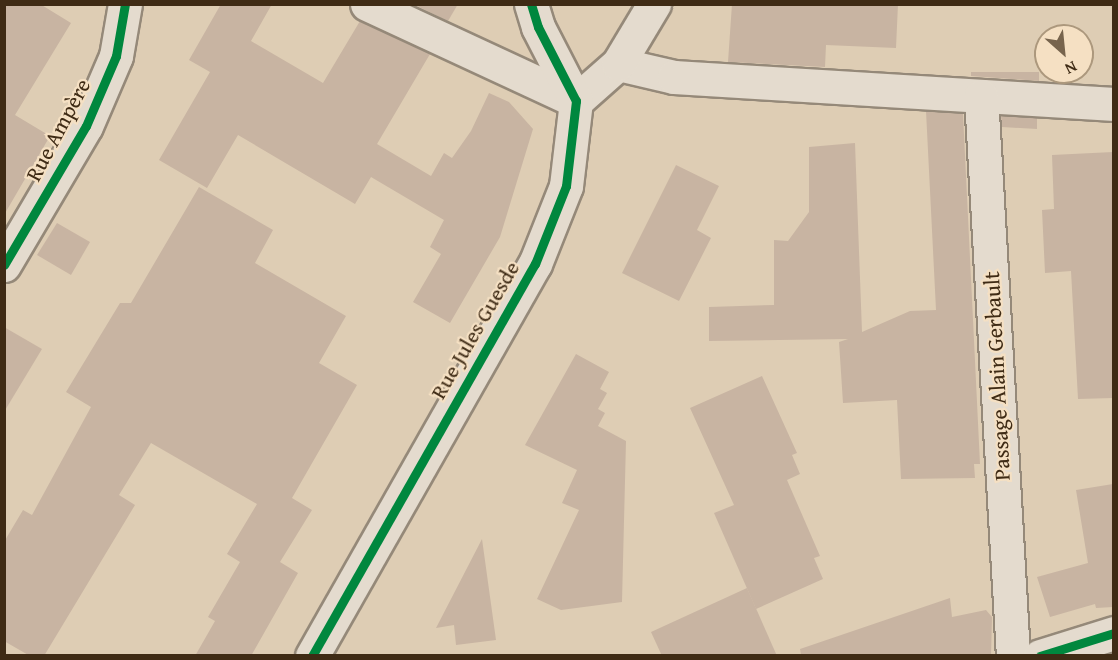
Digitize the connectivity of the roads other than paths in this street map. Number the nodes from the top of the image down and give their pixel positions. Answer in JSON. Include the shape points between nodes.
{"nodes":[{"id":1,"x":124,"y":4,"type":"edge"},
{"id":2,"x":367,"y":4,"type":"edge"},
{"id":3,"x":531,"y":4,"type":"edge"},
{"id":4,"x":654,"y":4,"type":"edge"},
{"id":5,"x":618,"y":64,"type":"junction"},
{"id":6,"x":981,"y":96,"type":"junction"},
{"id":7,"x":576,"y":101,"type":"junction"},
{"id":8,"x":1113,"y":104,"type":"edge"},
{"id":9,"x":4,"y":266,"type":"edge"},
{"id":10,"x":1113,"y":633,"type":"edge"},
{"id":11,"x":312,"y":656,"type":"edge"},
{"id":12,"x":1013,"y":656,"type":"edge"},
{"id":13,"x":1040,"y":656,"type":"edge"}],
"edges":[{"from":1,"to":9,"type":"street","name":"Rue Ampère","via":[[116,56],[86,126]]},
{"from":2,"to":7,"type":"street"},
{"from":3,"to":7,"type":"street","via":[[538,27]]},
{"from":4,"to":5,"type":"street"},
{"from":5,"to":6,"type":"street","via":[[674,77]]},
{"from":5,"to":7,"type":"street"},
{"from":6,"to":8,"type":"street"},
{"from":6,"to":12,"type":"street","name":"Passage Alain Gerbault"},
{"from":7,"to":11,"type":"street","name":"Rue Jules Guesde","via":[[566,186],[535,264]]},
{"from":10,"to":13,"type":"street"}]}
